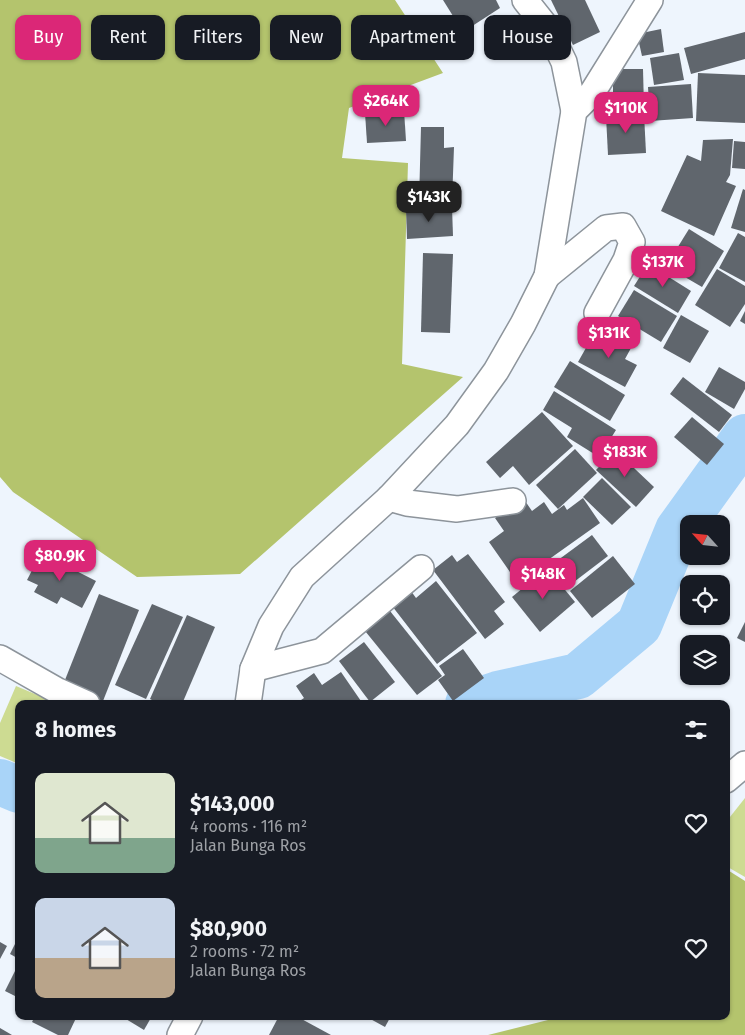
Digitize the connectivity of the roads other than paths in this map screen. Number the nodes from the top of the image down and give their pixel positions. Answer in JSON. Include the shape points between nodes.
{"nodes":[{"id":1,"x":525,"y":0,"type":"edge"},
{"id":2,"x":650,"y":0,"type":"edge"},
{"id":3,"x":574,"y":112,"type":"junction"},
{"id":4,"x":547,"y":276,"type":"junction"},
{"id":5,"x":597,"y":313,"type":"dead end"},
{"id":6,"x":389,"y":498,"type":"junction"},
{"id":7,"x":513,"y":501,"type":"dead end"},
{"id":8,"x":421,"y":568,"type":"dead end"},
{"id":9,"x":0,"y":658,"type":"edge"},
{"id":10,"x":253,"y":669,"type":"junction"},
{"id":11,"x":78,"y":700,"type":"edge"},
{"id":12,"x":249,"y":700,"type":"edge"},
{"id":13,"x":745,"y":764,"type":"edge"},
{"id":14,"x":730,"y":777,"type":"edge"},
{"id":15,"x":188,"y":1020,"type":"edge"},
{"id":16,"x":180,"y":1035,"type":"edge"}],
"edges":[{"from":1,"to":3,"type":"street","via":[[548,29],[564,62]]},
{"from":2,"to":3,"type":"street","via":[[592,93]]},
{"from":3,"to":4,"type":"street"},
{"from":4,"to":5,"type":"street","via":[[606,228],[623,226],[632,242],[626,260]]},
{"from":4,"to":6,"type":"street","via":[[496,371],[457,425]]},
{"from":6,"to":7,"type":"street","via":[[457,509]]},
{"from":6,"to":10,"type":"street","via":[[302,578],[271,626]]},
{"from":8,"to":10,"type":"street","via":[[322,651]]},
{"from":9,"to":11,"type":"street"},
{"from":10,"to":12,"type":"street"},
{"from":13,"to":14,"type":"street"},
{"from":15,"to":16,"type":"street"}]}
